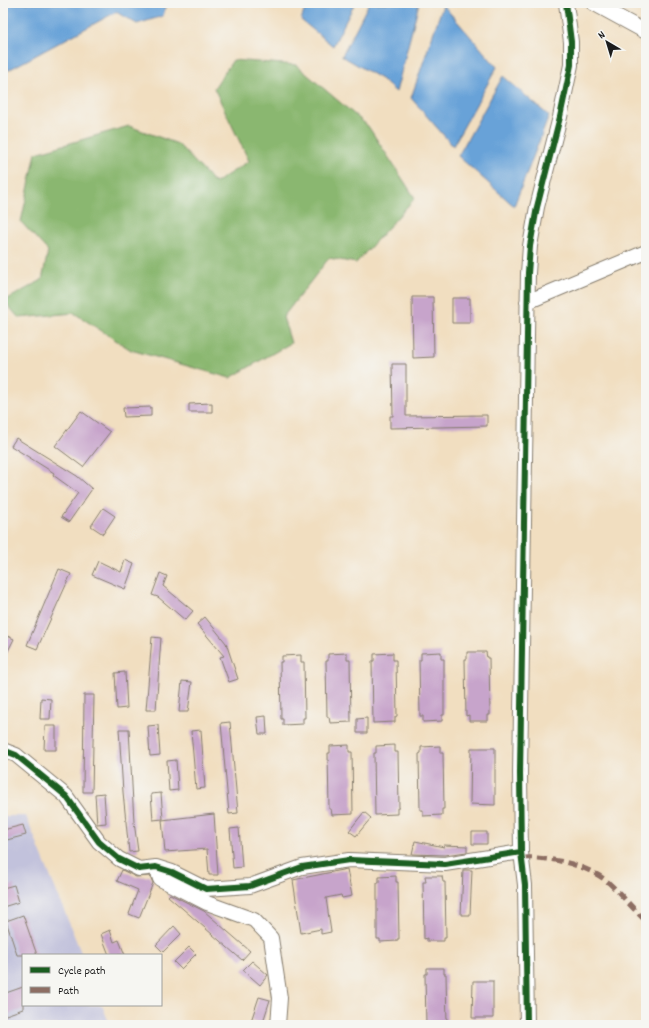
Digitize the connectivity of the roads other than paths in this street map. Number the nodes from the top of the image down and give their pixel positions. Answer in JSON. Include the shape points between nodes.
{"nodes":[{"id":1,"x":566,"y":3,"type":"edge"},
{"id":2,"x":593,"y":3,"type":"edge"},
{"id":3,"x":646,"y":32,"type":"edge"},
{"id":4,"x":646,"y":252,"type":"edge"},
{"id":5,"x":527,"y":302,"type":"junction"},
{"id":6,"x":3,"y":750,"type":"edge"},
{"id":7,"x":521,"y":852,"type":"junction"},
{"id":8,"x":156,"y":867,"type":"junction"},
{"id":9,"x":278,"y":1025,"type":"edge"},
{"id":10,"x":527,"y":1025,"type":"edge"}],
"edges":[{"from":1,"to":5,"type":"street","via":[[572,42],[571,65],[537,207],[530,246]]},
{"from":2,"to":3,"type":"street"},
{"from":4,"to":5,"type":"street"},
{"from":5,"to":7,"type":"street"},
{"from":6,"to":8,"type":"street","via":[[16,755],[66,796],[99,842],[119,859],[139,869]]},
{"from":7,"to":8,"type":"street","via":[[445,864],[350,860],[302,867],[250,886],[206,889]]},
{"from":7,"to":10,"type":"street","via":[[525,885]]},
{"from":8,"to":9,"type":"street","via":[[160,879],[207,903],[254,920],[271,938],[280,998]]}]}
